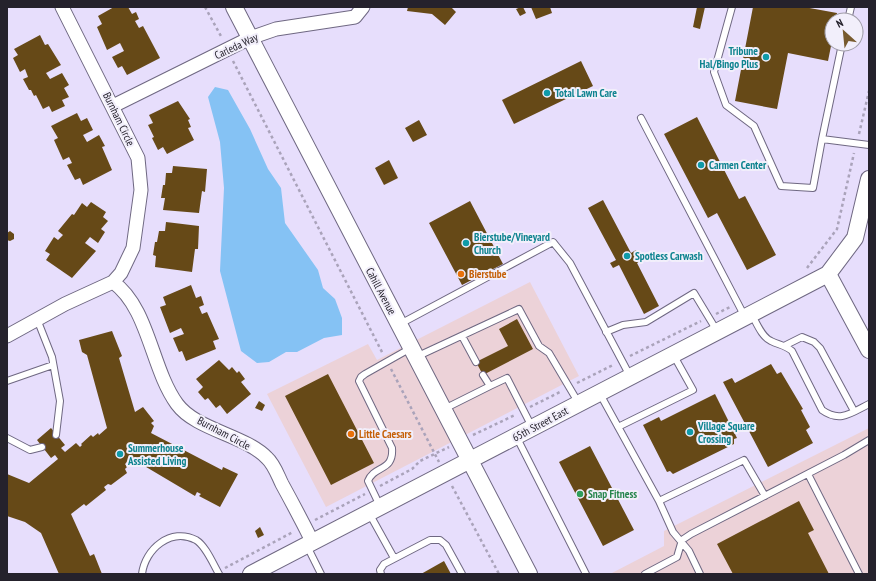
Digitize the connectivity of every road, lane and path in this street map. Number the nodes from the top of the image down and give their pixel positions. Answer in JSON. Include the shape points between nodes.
{"nodes":[{"id":1,"x":62,"y":7,"type":"edge"},
{"id":2,"x":205,"y":7,"type":"edge"},
{"id":3,"x":234,"y":7,"type":"edge"},
{"id":4,"x":363,"y":7,"type":"edge"},
{"id":5,"x":732,"y":7,"type":"edge"},
{"id":6,"x":250,"y":38,"type":"junction"},
{"id":7,"x":227,"y":49,"type":"junction"},
{"id":8,"x":840,"y":52,"type":"edge"},
{"id":9,"x":869,"y":90,"type":"edge"},
{"id":10,"x":113,"y":106,"type":"junction"},
{"id":11,"x":641,"y":118,"type":"dead end"},
{"id":12,"x":822,"y":139,"type":"junction"},
{"id":13,"x":856,"y":143,"type":"junction"},
{"id":14,"x":869,"y":145,"type":"edge"},
{"id":15,"x":869,"y":179,"type":"edge"},
{"id":16,"x":806,"y":269,"type":"dead end"},
{"id":17,"x":828,"y":274,"type":"junction"},
{"id":18,"x":113,"y":282,"type":"junction"},
{"id":19,"x":745,"y":311,"type":"junction"},
{"id":20,"x":709,"y":317,"type":"junction"},
{"id":21,"x":38,"y":319,"type":"junction"},
{"id":22,"x":399,"y":324,"type":"junction"},
{"id":23,"x":717,"y":331,"type":"junction"},
{"id":24,"x":606,"y":332,"type":"junction"},
{"id":25,"x":7,"y":336,"type":"edge"},
{"id":26,"x":462,"y":336,"type":"junction"},
{"id":27,"x":786,"y":346,"type":"junction"},
{"id":28,"x":869,"y":350,"type":"edge"},
{"id":29,"x":414,"y":352,"type":"junction"},
{"id":30,"x":673,"y":354,"type":"junction"},
{"id":31,"x":621,"y":360,"type":"junction"},
{"id":32,"x":387,"y":361,"type":"junction"},
{"id":33,"x":476,"y":362,"type":"dead end"},
{"id":34,"x":53,"y":365,"type":"junction"},
{"id":35,"x":483,"y":375,"type":"dead end"},
{"id":36,"x":630,"y":377,"type":"junction"},
{"id":37,"x":7,"y":381,"type":"edge"},
{"id":38,"x":490,"y":386,"type":"junction"},
{"id":39,"x":569,"y":387,"type":"junction"},
{"id":40,"x":599,"y":393,"type":"junction"},
{"id":41,"x":578,"y":404,"type":"junction"},
{"id":42,"x":869,"y":404,"type":"edge"},
{"id":43,"x":443,"y":410,"type":"junction"},
{"id":44,"x":524,"y":410,"type":"junction"},
{"id":45,"x":854,"y":411,"type":"junction"},
{"id":46,"x":618,"y":427,"type":"junction"},
{"id":47,"x":532,"y":428,"type":"junction"},
{"id":48,"x":56,"y":435,"type":"dead end"},
{"id":49,"x":516,"y":436,"type":"junction"},
{"id":50,"x":7,"y":438,"type":"edge"},
{"id":51,"x":869,"y":440,"type":"edge"},
{"id":52,"x":460,"y":442,"type":"junction"},
{"id":53,"x":42,"y":447,"type":"dead end"},
{"id":54,"x":435,"y":454,"type":"junction"},
{"id":55,"x":470,"y":461,"type":"junction"},
{"id":56,"x":445,"y":474,"type":"junction"},
{"id":57,"x":808,"y":474,"type":"junction"},
{"id":58,"x":372,"y":490,"type":"junction"},
{"id":59,"x":765,"y":496,"type":"junction"},
{"id":60,"x":659,"y":501,"type":"junction"},
{"id":61,"x":375,"y":510,"type":"junction"},
{"id":62,"x":304,"y":526,"type":"junction"},
{"id":63,"x":682,"y":540,"type":"junction"},
{"id":64,"x":310,"y":544,"type":"junction"},
{"id":65,"x":394,"y":558,"type":"junction"},
{"id":66,"x":218,"y":573,"type":"edge"},
{"id":67,"x":142,"y":574,"type":"edge"},
{"id":68,"x":251,"y":574,"type":"edge"},
{"id":69,"x":321,"y":574,"type":"edge"},
{"id":70,"x":381,"y":574,"type":"edge"},
{"id":71,"x":462,"y":574,"type":"edge"},
{"id":72,"x":499,"y":574,"type":"edge"},
{"id":73,"x":529,"y":574,"type":"edge"},
{"id":74,"x":586,"y":574,"type":"edge"},
{"id":75,"x":645,"y":574,"type":"edge"},
{"id":76,"x":700,"y":574,"type":"edge"},
{"id":77,"x":859,"y":574,"type":"edge"}],
"edges":[{"from":1,"to":10,"type":"street","name":"Burnham Circle"},
{"from":2,"to":7,"type":"path"},
{"from":3,"to":6,"type":"street","name":"Cahill Avenue"},
{"from":4,"to":6,"type":"street","name":"Carleda Way","via":[[355,17],[276,29]]},
{"from":5,"to":12,"type":"lane","via":[[714,72],[726,105],[754,126],[782,186],[813,188]]},
{"from":6,"to":7,"type":"street","name":"Carleda Way"},
{"from":6,"to":22,"type":"street","name":"Cahill Avenue"},
{"from":7,"to":10,"type":"street","name":"Carleda Way"},
{"from":7,"to":32,"type":"path"},
{"from":8,"to":12,"type":"lane"},
{"from":9,"to":13,"type":"path"},
{"from":10,"to":18,"type":"street","name":"Burnham Circle","via":[[138,158],[141,190],[133,248],[121,273]]},
{"from":11,"to":19,"type":"lane"},
{"from":12,"to":13,"type":"lane"},
{"from":13,"to":14,"type":"lane"},
{"from":13,"to":16,"type":"path","via":[[837,229]]},
{"from":15,"to":17,"type":"street","via":[[855,238]]},
{"from":17,"to":19,"type":"street","name":"65th Street East"},
{"from":17,"to":28,"type":"street"},
{"from":18,"to":21,"type":"street","name":"Burnham Circle"},
{"from":18,"to":62,"type":"street","name":"Burnham Circle","via":[[132,303],[168,392],[178,406],[198,421],[234,437],[267,458]]},
{"from":19,"to":20,"type":"path"},
{"from":19,"to":23,"type":"street","name":"65th Street East"},
{"from":19,"to":27,"type":"lane","via":[[765,337]]},
{"from":20,"to":23,"type":"lane"},
{"from":20,"to":24,"type":"lane","via":[[694,293],[646,322],[623,325]]},
{"from":20,"to":31,"type":"path"},
{"from":21,"to":25,"type":"street","name":"Burnham Circle"},
{"from":21,"to":34,"type":"lane"},
{"from":22,"to":24,"type":"lane","via":[[553,242],[570,264]]},
{"from":22,"to":29,"type":"street","name":"Cahill Avenue"},
{"from":23,"to":30,"type":"street","name":"65th Street East"},
{"from":24,"to":31,"type":"lane"},
{"from":26,"to":29,"type":"lane"},
{"from":26,"to":33,"type":"lane"},
{"from":26,"to":39,"type":"lane","via":[[519,310],[539,346],[549,353]]},
{"from":27,"to":45,"type":"lane","via":[[792,351],[822,410],[837,418]]},
{"from":27,"to":45,"type":"lane","via":[[802,337],[814,342],[820,348]]},
{"from":29,"to":32,"type":"lane"},
{"from":29,"to":43,"type":"street","name":"Cahill Avenue"},
{"from":30,"to":36,"type":"street","name":"65th Street East"},
{"from":30,"to":46,"type":"lane","via":[[693,390]]},
{"from":31,"to":36,"type":"lane"},
{"from":31,"to":39,"type":"path"},
{"from":32,"to":54,"type":"path"},
{"from":32,"to":58,"type":"lane","via":[[365,374],[360,381],[392,448],[392,456],[387,466],[370,477],[369,485]]},
{"from":34,"to":37,"type":"lane"},
{"from":34,"to":48,"type":"lane","via":[[60,401]]},
{"from":35,"to":38,"type":"lane"},
{"from":36,"to":40,"type":"street","name":"65th Street East"},
{"from":38,"to":43,"type":"lane"},
{"from":38,"to":44,"type":"lane","via":[[508,378]]},
{"from":39,"to":41,"type":"lane"},
{"from":39,"to":44,"type":"path"},
{"from":40,"to":41,"type":"street","name":"65th Street East"},
{"from":40,"to":46,"type":"lane"},
{"from":41,"to":47,"type":"street","name":"65th Street East"},
{"from":42,"to":45,"type":"lane"},
{"from":43,"to":52,"type":"street","name":"Cahill Avenue"},
{"from":44,"to":47,"type":"lane"},
{"from":44,"to":52,"type":"path"},
{"from":46,"to":60,"type":"lane"},
{"from":47,"to":49,"type":"street","name":"65th Street East"},
{"from":49,"to":55,"type":"street","name":"65th Street East"},
{"from":49,"to":74,"type":"lane"},
{"from":50,"to":53,"type":"lane","via":[[30,450]]},
{"from":51,"to":57,"type":"lane"},
{"from":52,"to":54,"type":"path"},
{"from":52,"to":55,"type":"street","name":"Cahill Avenue"},
{"from":54,"to":56,"type":"path"},
{"from":54,"to":58,"type":"path"},
{"from":55,"to":56,"type":"street","name":"65th Street East"},
{"from":55,"to":73,"type":"street","name":"Cahill Avenue"},
{"from":56,"to":61,"type":"street","name":"65th Street East"},
{"from":56,"to":72,"type":"path"},
{"from":57,"to":59,"type":"lane"},
{"from":57,"to":77,"type":"lane"},
{"from":58,"to":61,"type":"lane"},
{"from":58,"to":62,"type":"path"},
{"from":59,"to":60,"type":"lane","via":[[744,460]]},
{"from":59,"to":63,"type":"lane"},
{"from":60,"to":63,"type":"lane","via":[[673,532]]},
{"from":61,"to":64,"type":"street","name":"65th Street East"},
{"from":61,"to":65,"type":"lane"},
{"from":62,"to":64,"type":"street","name":"Burnham Circle"},
{"from":62,"to":66,"type":"path"},
{"from":63,"to":75,"type":"lane","via":[[677,557]]},
{"from":63,"to":76,"type":"lane"},
{"from":64,"to":68,"type":"street","name":"65th Street East"},
{"from":64,"to":69,"type":"lane"},
{"from":65,"to":70,"type":"lane","via":[[384,564],[380,570]]},
{"from":65,"to":71,"type":"lane","via":[[430,540],[440,540],[446,545]]},
{"from":66,"to":67,"type":"lane","via":[[197,541],[186,537],[173,537],[159,543],[148,556]]}]}
